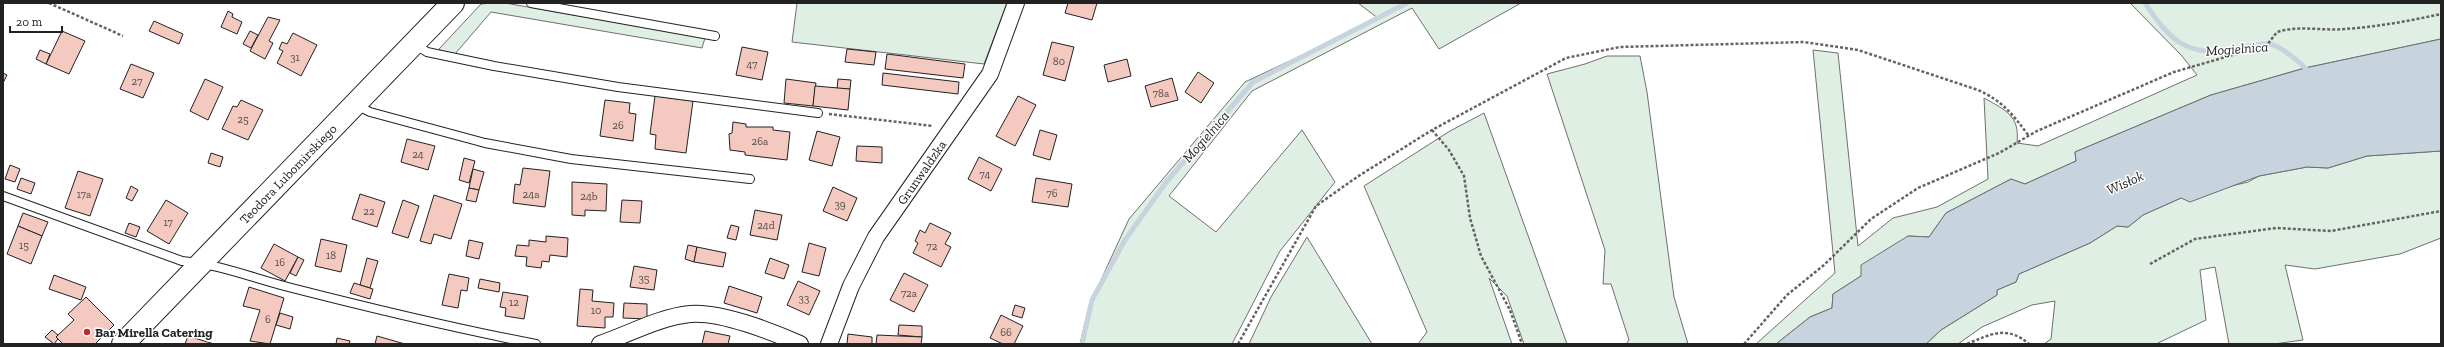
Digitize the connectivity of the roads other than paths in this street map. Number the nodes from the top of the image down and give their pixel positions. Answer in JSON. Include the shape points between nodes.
{"nodes":[{"id":1,"x":453,"y":3,"type":"edge"},
{"id":2,"x":531,"y":3,"type":"edge"},
{"id":3,"x":1016,"y":3,"type":"edge"},
{"id":4,"x":715,"y":36,"type":"dead end"},
{"id":5,"x":414,"y":43,"type":"junction"},
{"id":6,"x":355,"y":105,"type":"junction"},
{"id":7,"x":818,"y":113,"type":"road end"},
{"id":8,"x":750,"y":179,"type":"dead end"},
{"id":9,"x":3,"y":196,"type":"edge"},
{"id":10,"x":202,"y":263,"type":"junction"},
{"id":11,"x":123,"y":344,"type":"edge"},
{"id":12,"x":536,"y":344,"type":"edge"},
{"id":13,"x":600,"y":344,"type":"edge"},
{"id":14,"x":800,"y":344,"type":"edge"},
{"id":15,"x":829,"y":344,"type":"edge"}],
"edges":[{"from":1,"to":5,"type":"highway","name":"Teodora Lubomirskiego"},
{"from":2,"to":4,"type":"lane"},
{"from":3,"to":15,"type":"street","name":"Grunwaldzka","via":[[990,74],[876,237],[851,286]]},
{"from":5,"to":6,"type":"highway","name":"Teodora Lubomirskiego"},
{"from":5,"to":7,"type":"lane","via":[[427,52],[494,66]]},
{"from":6,"to":8,"type":"lane","via":[[370,112],[485,143],[563,158]]},
{"from":6,"to":10,"type":"highway","name":"Teodora Lubomirskiego"},
{"from":9,"to":10,"type":"lane","via":[[182,261]]},
{"from":10,"to":11,"type":"highway","name":"Teodora Lubomirskiego"},
{"from":10,"to":12,"type":"lane","via":[[466,331]]},
{"from":13,"to":14,"type":"street","via":[[671,317],[692,314],[716,317],[772,332]]}]}
